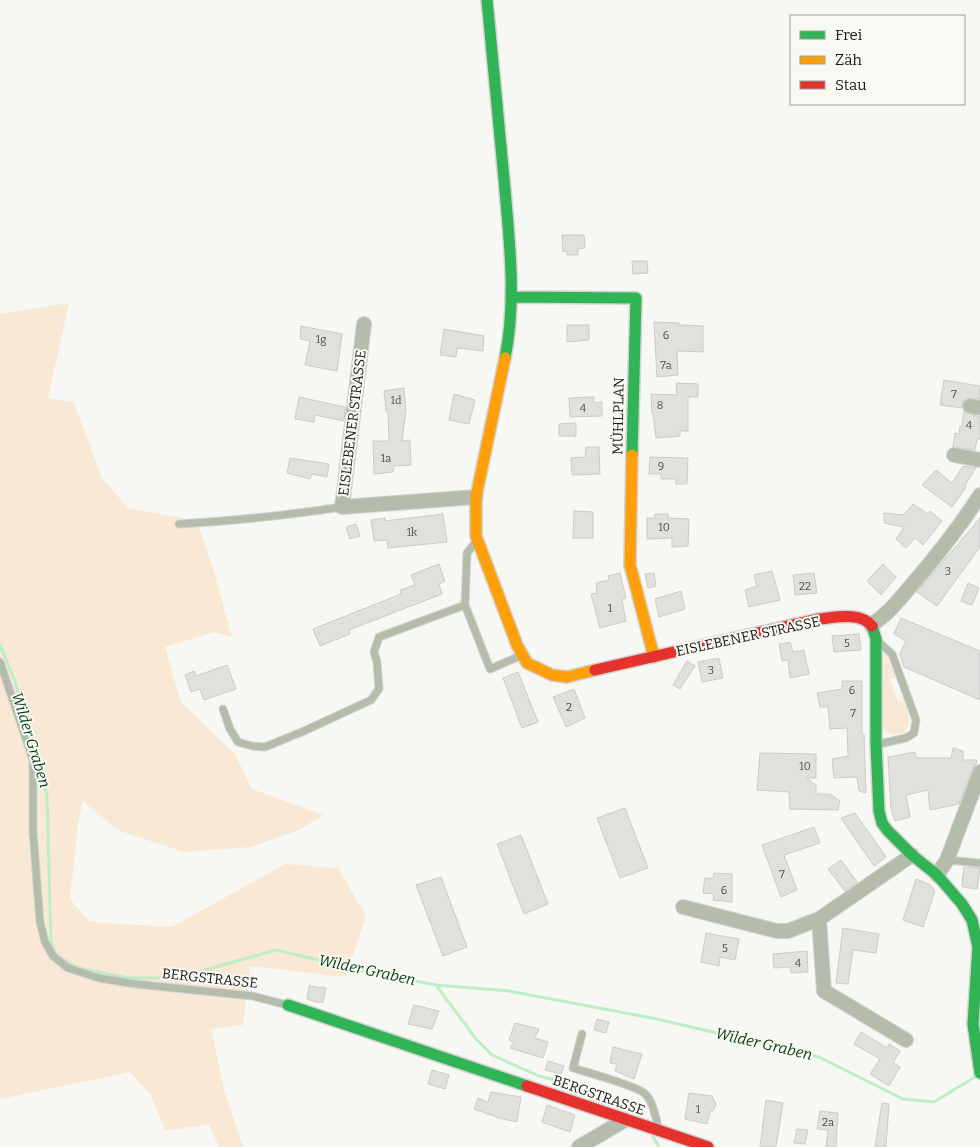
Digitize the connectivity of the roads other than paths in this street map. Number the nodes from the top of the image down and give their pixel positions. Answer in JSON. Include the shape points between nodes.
{"nodes":[{"id":1,"x":487,"y":0,"type":"edge"},
{"id":2,"x":511,"y":297,"type":"junction"},
{"id":3,"x":364,"y":324,"type":"dead end"},
{"id":4,"x":954,"y":455,"type":"dead end"},
{"id":5,"x":980,"y":460,"type":"edge"},
{"id":6,"x":980,"y":495,"type":"edge"},
{"id":7,"x":476,"y":497,"type":"junction"},
{"id":8,"x":342,"y":507,"type":"junction"},
{"id":9,"x":179,"y":524,"type":"dead end"},
{"id":10,"x":477,"y":540,"type":"junction"},
{"id":11,"x":466,"y":605,"type":"junction"},
{"id":12,"x":872,"y":625,"type":"junction"},
{"id":13,"x":876,"y":639,"type":"junction"},
{"id":14,"x":523,"y":655,"type":"junction"},
{"id":15,"x":654,"y":657,"type":"junction"},
{"id":16,"x":0,"y":662,"type":"edge"},
{"id":17,"x":223,"y":709,"type":"dead end"},
{"id":18,"x":876,"y":744,"type":"junction"},
{"id":19,"x":980,"y":772,"type":"edge"},
{"id":20,"x":976,"y":795,"type":"edge"},
{"id":21,"x":912,"y":855,"type":"junction"},
{"id":22,"x":947,"y":860,"type":"junction"},
{"id":23,"x":980,"y":863,"type":"edge"},
{"id":24,"x":937,"y":875,"type":"junction"},
{"id":25,"x":683,"y":906,"type":"dead end"},
{"id":26,"x":819,"y":919,"type":"junction"},
{"id":27,"x":288,"y":1005,"type":"joint"},
{"id":28,"x":582,"y":1034,"type":"dead end"},
{"id":29,"x":906,"y":1040,"type":"dead end"},
{"id":30,"x":980,"y":1070,"type":"edge"},
{"id":31,"x":625,"y":1120,"type":"junction"},
{"id":32,"x":657,"y":1130,"type":"junction"},
{"id":33,"x":579,"y":1147,"type":"edge"},
{"id":34,"x":708,"y":1147,"type":"edge"}],
"edges":[{"from":1,"to":2,"type":"main road","name":"EISLEBENER STRASSE","via":[[508,226]]},
{"from":2,"to":7,"type":"main road","name":"EISLEBENER STRASSE","via":[[508,344]]},
{"from":2,"to":15,"type":"main road","name":"MÜHLPLAN","via":[[636,298],[630,565]]},
{"from":3,"to":8,"type":"street","name":"EISLEBENER STRASSE"},
{"from":4,"to":5,"type":"street"},
{"from":6,"to":12,"type":"street","via":[[924,571]]},
{"from":7,"to":8,"type":"street","name":"EISLEBENER STRASSE"},
{"from":7,"to":10,"type":"main road","name":"EISLEBENER STRASSE"},
{"from":8,"to":9,"type":"lane"},
{"from":10,"to":11,"type":"lane","via":[[468,553]]},
{"from":10,"to":14,"type":"main road","name":"EISLEBENER STRASSE"},
{"from":11,"to":14,"type":"lane","via":[[490,669]]},
{"from":11,"to":17,"type":"lane","via":[[380,638],[374,652],[379,689],[371,700],[304,731],[264,746],[252,746],[238,742]]},
{"from":12,"to":13,"type":"main road"},
{"from":12,"to":15,"type":"main road","name":"EISLEBENER STRASSE","via":[[858,616],[818,619]]},
{"from":13,"to":18,"type":"main road"},
{"from":13,"to":18,"type":"lane","via":[[892,654],[916,720],[914,733],[906,738]]},
{"from":14,"to":15,"type":"main road","name":"EISLEBENER STRASSE","via":[[539,670],[567,677]]},
{"from":16,"to":27,"type":"lane","name":"BERGSTRASSE","via":[[33,760],[32,832],[40,922],[53,956],[68,968],[99,978],[253,996]]},
{"from":18,"to":21,"type":"main road","via":[[882,823]]},
{"from":19,"to":20,"type":"street"},
{"from":20,"to":22,"type":"street"},
{"from":21,"to":24,"type":"main road"},
{"from":21,"to":26,"type":"street"},
{"from":22,"to":23,"type":"lane"},
{"from":22,"to":24,"type":"street"},
{"from":24,"to":30,"type":"main road","via":[[972,920],[978,947],[973,1024]]},
{"from":25,"to":26,"type":"street","via":[[777,931],[788,931]]},
{"from":26,"to":29,"type":"street","via":[[824,991]]},
{"from":27,"to":31,"type":"main road","name":"BERGSTRASSE"},
{"from":28,"to":32,"type":"lane","via":[[573,1068],[645,1094],[652,1105]]},
{"from":31,"to":32,"type":"main road","name":"BERGSTRASSE"},
{"from":31,"to":33,"type":"street"},
{"from":32,"to":34,"type":"main road","name":"BERGSTRASSE"}]}
